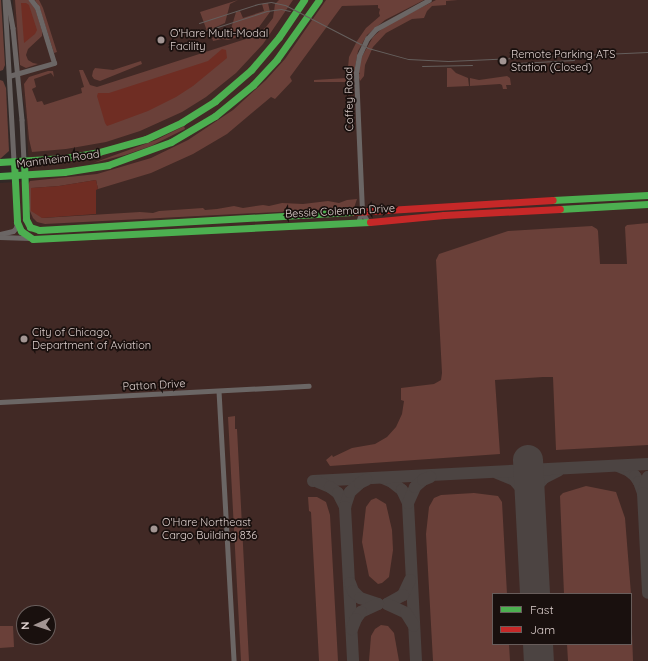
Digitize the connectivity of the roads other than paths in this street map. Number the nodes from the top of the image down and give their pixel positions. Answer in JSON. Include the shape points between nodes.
{"nodes":[{"id":1,"x":6,"y":0,"type":"edge"},
{"id":2,"x":31,"y":0,"type":"edge"},
{"id":3,"x":298,"y":0,"type":"edge"},
{"id":4,"x":304,"y":0,"type":"edge"},
{"id":5,"x":319,"y":0,"type":"edge"},
{"id":6,"x":429,"y":0,"type":"edge"},
{"id":7,"x":293,"y":16,"type":"junction"},
{"id":8,"x":17,"y":75,"type":"junction"},
{"id":9,"x":9,"y":76,"type":"junction"},
{"id":10,"x":24,"y":161,"type":"junction"},
{"id":11,"x":0,"y":162,"type":"edge"},
{"id":12,"x":14,"y":162,"type":"junction"},
{"id":13,"x":24,"y":175,"type":"junction"},
{"id":14,"x":0,"y":176,"type":"edge"},
{"id":15,"x":15,"y":176,"type":"junction"},
{"id":16,"x":648,"y":195,"type":"edge"},
{"id":17,"x":648,"y":204,"type":"edge"},
{"id":18,"x":362,"y":211,"type":"junction"},
{"id":19,"x":17,"y":222,"type":"junction"},
{"id":20,"x":358,"y":222,"type":"junction"},
{"id":21,"x":368,"y":222,"type":"junction"},
{"id":22,"x":121,"y":224,"type":"junction"},
{"id":23,"x":122,"y":234,"type":"junction"},
{"id":24,"x":0,"y":235,"type":"edge"},
{"id":25,"x":33,"y":239,"type":"junction"},
{"id":26,"x":309,"y":386,"type":"dead end"},
{"id":27,"x":219,"y":391,"type":"junction"},
{"id":28,"x":0,"y":402,"type":"edge"},
{"id":29,"x":234,"y":661,"type":"edge"}],
"edges":[{"from":1,"to":8,"type":"street","via":[[13,28]]},
{"from":1,"to":9,"type":"street"},
{"from":2,"to":8,"type":"street","via":[[37,8],[54,64]]},
{"from":3,"to":7,"type":"street"},
{"from":4,"to":7,"type":"street","name":"Mannheim Road"},
{"from":5,"to":13,"type":"street","name":"Mannheim Road","via":[[267,71],[234,102],[204,123],[155,149],[108,165]]},
{"from":6,"to":18,"type":"street","name":"Coffey Road","via":[[376,28],[359,56],[356,73]]},
{"from":7,"to":10,"type":"street","name":"Mannheim Road","via":[[262,57],[235,85],[216,101],[182,122],[146,139],[99,152]]},
{"from":8,"to":9,"type":"street"},
{"from":8,"to":10,"type":"street"},
{"from":9,"to":12,"type":"street"},
{"from":10,"to":12,"type":"street","name":"Mannheim Road"},
{"from":10,"to":13,"type":"street"},
{"from":11,"to":12,"type":"street","name":"Mannheim Road"},
{"from":12,"to":15,"type":"street"},
{"from":13,"to":15,"type":"street","name":"Mannheim Road"},
{"from":13,"to":22,"type":"street","name":"Bessie Coleman Drive","via":[[26,219],[30,227],[39,230]]},
{"from":14,"to":15,"type":"street","name":"Mannheim Road"},
{"from":15,"to":19,"type":"street"},
{"from":16,"to":18,"type":"street","name":"Bessie Coleman Drive"},
{"from":17,"to":21,"type":"street","name":"Bessie Coleman Drive","via":[[444,215]]},
{"from":18,"to":20,"type":"street","name":"Coffey Road"},
{"from":18,"to":21,"type":"street","name":"Coffey Road"},
{"from":18,"to":22,"type":"street","name":"Bessie Coleman Drive"},
{"from":19,"to":24,"type":"street","via":[[13,231]]},
{"from":19,"to":25,"type":"street","via":[[21,231]]},
{"from":20,"to":21,"type":"street","name":"Bessie Coleman Drive"},
{"from":20,"to":23,"type":"street","name":"Bessie Coleman Drive"},
{"from":22,"to":23,"type":"street"},
{"from":23,"to":25,"type":"street","name":"Bessie Coleman Drive"},
{"from":24,"to":25,"type":"street"},
{"from":26,"to":27,"type":"street","name":"Patton Drive"},
{"from":27,"to":28,"type":"street","name":"Patton Drive"},
{"from":27,"to":29,"type":"street"}]}
